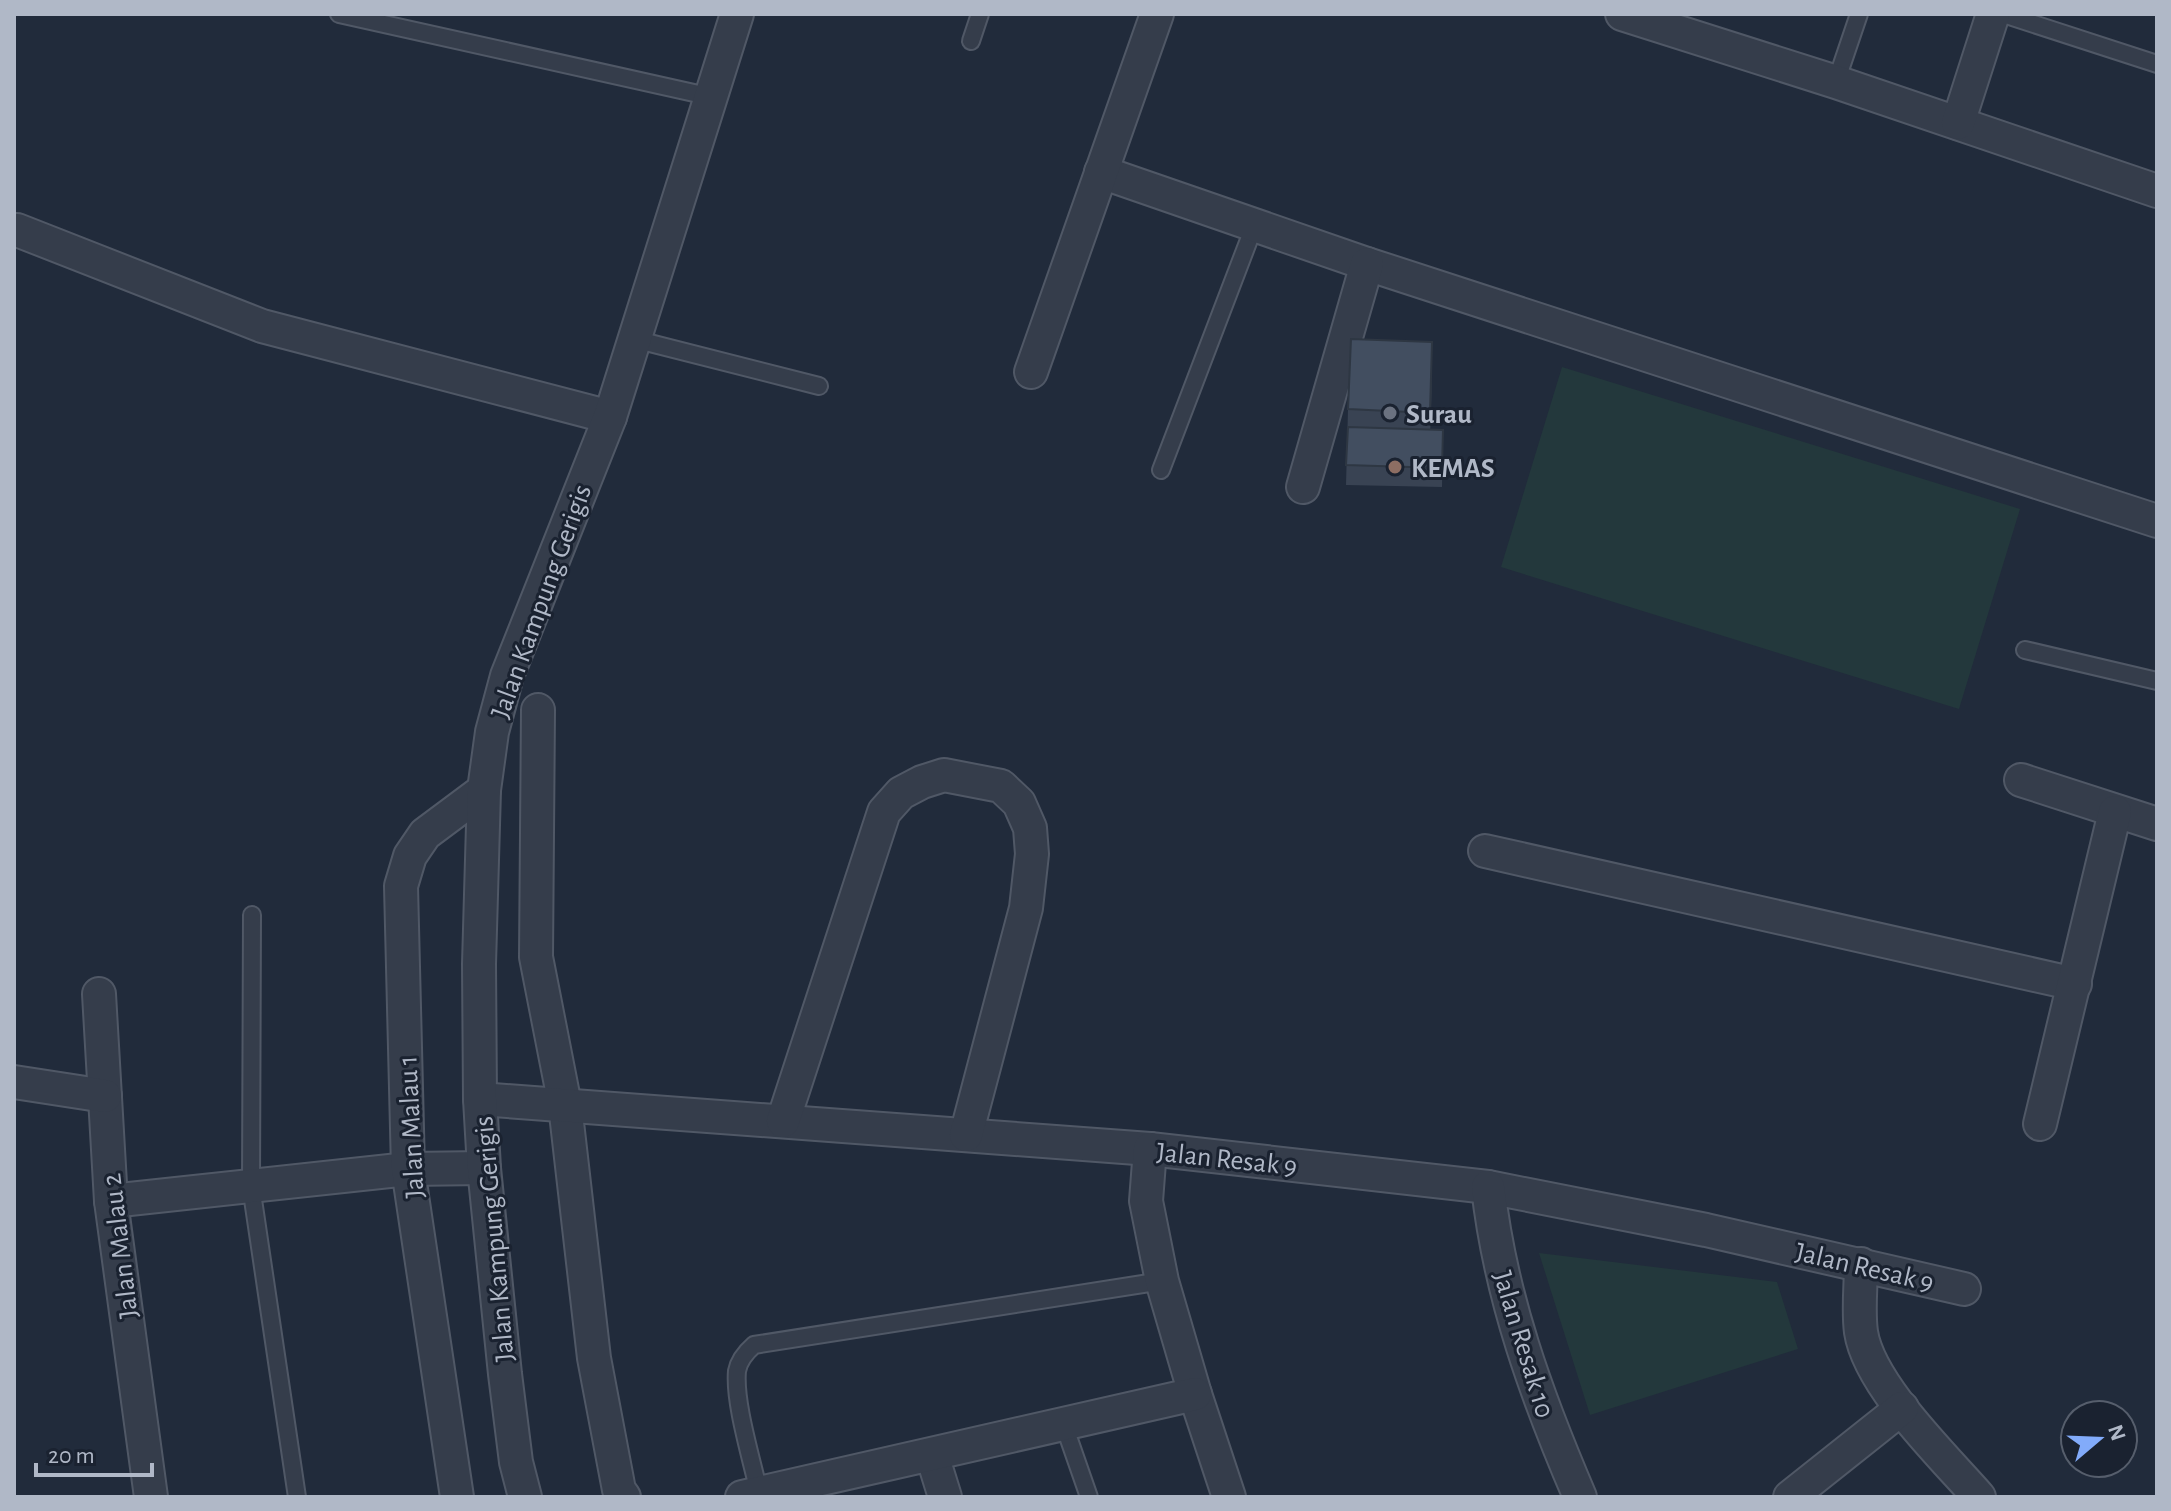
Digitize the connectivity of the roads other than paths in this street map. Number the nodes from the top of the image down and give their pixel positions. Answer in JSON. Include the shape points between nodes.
{"nodes":[{"id":1,"x":339,"y":14,"type":"edge"},
{"id":2,"x":737,"y":14,"type":"edge"},
{"id":3,"x":980,"y":14,"type":"edge"},
{"id":4,"x":1157,"y":14,"type":"edge"},
{"id":5,"x":1622,"y":14,"type":"edge"},
{"id":6,"x":1859,"y":14,"type":"edge"},
{"id":7,"x":1993,"y":14,"type":"edge"},
{"id":8,"x":2003,"y":14,"type":"edge"},
{"id":9,"x":1693,"y":25,"type":"edge"},
{"id":10,"x":971,"y":41,"type":"dead end"},
{"id":11,"x":2157,"y":64,"type":"edge"},
{"id":12,"x":1836,"y":82,"type":"junction"},
{"id":13,"x":712,"y":97,"type":"junction"},
{"id":14,"x":1958,"y":123,"type":"junction"},
{"id":15,"x":1101,"y":172,"type":"junction"},
{"id":16,"x":2157,"y":191,"type":"edge"},
{"id":17,"x":1255,"y":224,"type":"junction"},
{"id":18,"x":17,"y":230,"type":"dead end"},
{"id":19,"x":1367,"y":264,"type":"junction"},
{"id":20,"x":634,"y":339,"type":"junction"},
{"id":21,"x":1031,"y":372,"type":"dead end"},
{"id":22,"x":819,"y":386,"type":"dead end"},
{"id":23,"x":610,"y":417,"type":"junction"},
{"id":24,"x":1161,"y":470,"type":"dead end"},
{"id":25,"x":1303,"y":487,"type":"dead end"},
{"id":26,"x":2157,"y":521,"type":"edge"},
{"id":27,"x":2025,"y":650,"type":"dead end"},
{"id":28,"x":2157,"y":681,"type":"edge"},
{"id":29,"x":538,"y":710,"type":"dead end"},
{"id":30,"x":2021,"y":780,"type":"dead end"},
{"id":31,"x":484,"y":790,"type":"junction"},
{"id":32,"x":2115,"y":812,"type":"junction"},
{"id":33,"x":2157,"y":824,"type":"edge"},
{"id":34,"x":1485,"y":851,"type":"dead end"},
{"id":35,"x":252,"y":915,"type":"dead end"},
{"id":36,"x":2075,"y":984,"type":"junction"},
{"id":37,"x":99,"y":994,"type":"dead end"},
{"id":38,"x":14,"y":1082,"type":"edge"},
{"id":39,"x":105,"y":1096,"type":"junction"},
{"id":40,"x":480,"y":1099,"type":"junction"},
{"id":41,"x":565,"y":1105,"type":"junction"},
{"id":42,"x":783,"y":1121,"type":"junction"},
{"id":43,"x":2040,"y":1124,"type":"dead end"},
{"id":44,"x":966,"y":1135,"type":"junction"},
{"id":45,"x":1150,"y":1149,"type":"junction"},
{"id":46,"x":484,"y":1168,"type":"junction"},
{"id":47,"x":408,"y":1169,"type":"junction"},
{"id":48,"x":251,"y":1186,"type":"junction"},
{"id":49,"x":1488,"y":1187,"type":"junction"},
{"id":50,"x":111,"y":1201,"type":"junction"},
{"id":51,"x":1861,"y":1264,"type":"junction"},
{"id":52,"x":1162,"y":1281,"type":"junction"},
{"id":53,"x":1964,"y":1289,"type":"dead end"},
{"id":54,"x":1195,"y":1394,"type":"junction"},
{"id":55,"x":1902,"y":1408,"type":"junction"},
{"id":56,"x":1064,"y":1425,"type":"junction"},
{"id":57,"x":932,"y":1455,"type":"junction"},
{"id":58,"x":750,"y":1495,"type":"edge"},
{"id":59,"x":151,"y":1497,"type":"edge"},
{"id":60,"x":297,"y":1497,"type":"edge"},
{"id":61,"x":457,"y":1497,"type":"edge"},
{"id":62,"x":525,"y":1497,"type":"edge"},
{"id":63,"x":624,"y":1497,"type":"edge"},
{"id":64,"x":945,"y":1497,"type":"edge"},
{"id":65,"x":1089,"y":1497,"type":"edge"},
{"id":66,"x":1229,"y":1497,"type":"edge"},
{"id":67,"x":1580,"y":1497,"type":"edge"},
{"id":68,"x":1790,"y":1497,"type":"edge"},
{"id":69,"x":1979,"y":1497,"type":"edge"}],
"edges":[{"from":1,"to":13,"type":"lane"},
{"from":2,"to":13,"type":"street","name":"Jalan Kampung Gerigis"},
{"from":3,"to":10,"type":"lane"},
{"from":4,"to":15,"type":"street"},
{"from":5,"to":9,"type":"street"},
{"from":6,"to":12,"type":"lane"},
{"from":7,"to":14,"type":"street"},
{"from":8,"to":11,"type":"lane"},
{"from":9,"to":12,"type":"street"},
{"from":12,"to":14,"type":"street"},
{"from":13,"to":20,"type":"street","name":"Jalan Kampung Gerigis"},
{"from":14,"to":16,"type":"street"},
{"from":15,"to":17,"type":"street"},
{"from":15,"to":21,"type":"street"},
{"from":17,"to":19,"type":"street"},
{"from":17,"to":24,"type":"lane"},
{"from":18,"to":23,"type":"street","via":[[262,326]]},
{"from":19,"to":25,"type":"street"},
{"from":19,"to":26,"type":"street"},
{"from":20,"to":22,"type":"lane"},
{"from":20,"to":23,"type":"street","name":"Jalan Kampung Gerigis"},
{"from":23,"to":31,"type":"street","name":"Jalan Kampung Gerigis","via":[[507,676]]},
{"from":27,"to":28,"type":"lane"},
{"from":29,"to":41,"type":"street","via":[[536,957]]},
{"from":30,"to":32,"type":"street"},
{"from":31,"to":40,"type":"street","name":"Jalan Kampung Gerigis"},
{"from":31,"to":47,"type":"street","name":"Jalan Malau 1","via":[[425,834],[410,856],[401,886]]},
{"from":32,"to":33,"type":"street"},
{"from":32,"to":36,"type":"street"},
{"from":34,"to":36,"type":"street"},
{"from":35,"to":48,"type":"lane"},
{"from":36,"to":43,"type":"street"},
{"from":37,"to":39,"type":"street","name":"Jalan Malau 2"},
{"from":38,"to":39,"type":"street"},
{"from":39,"to":50,"type":"street","name":"Jalan Malau 2"},
{"from":40,"to":41,"type":"street","name":"Jalan Resak 9"},
{"from":40,"to":46,"type":"street","name":"Jalan Kampung Gerigis"},
{"from":41,"to":42,"type":"street","name":"Jalan Resak 9"},
{"from":41,"to":63,"type":"street","via":[[594,1358]]},
{"from":42,"to":44,"type":"street","name":"Jalan Resak 9"},
{"from":42,"to":44,"type":"street","via":[[884,812],[901,793],[944,775],[1001,786],[1019,803],[1030,828],[1032,854],[1026,908]]},
{"from":44,"to":45,"type":"street","name":"Jalan Resak 9"},
{"from":45,"to":49,"type":"street","name":"Jalan Resak 9"},
{"from":45,"to":52,"type":"street","via":[[1146,1201]]},
{"from":46,"to":47,"type":"street"},
{"from":46,"to":62,"type":"street","name":"Jalan Kampung Gerigis","via":[[516,1462]]},
{"from":47,"to":48,"type":"street"},
{"from":47,"to":61,"type":"street","name":"Jalan Malau 1"},
{"from":48,"to":50,"type":"street"},
{"from":48,"to":60,"type":"lane"},
{"from":49,"to":51,"type":"street","name":"Jalan Resak 9"},
{"from":49,"to":67,"type":"street","name":"Jalan Resak 10","via":[[1503,1281],[1531,1374]]},
{"from":50,"to":59,"type":"street","name":"Jalan Malau 2"},
{"from":51,"to":53,"type":"street","name":"Jalan Resak 9"},
{"from":51,"to":55,"type":"street","via":[[1861,1332],[1869,1358]]},
{"from":52,"to":54,"type":"street"},
{"from":52,"to":58,"type":"lane","via":[[754,1345],[737,1368]]},
{"from":54,"to":56,"type":"street"},
{"from":54,"to":66,"type":"street"},
{"from":55,"to":68,"type":"street"},
{"from":55,"to":69,"type":"street"},
{"from":56,"to":57,"type":"street"},
{"from":56,"to":65,"type":"lane"},
{"from":57,"to":58,"type":"street"},
{"from":57,"to":64,"type":"street"}]}
